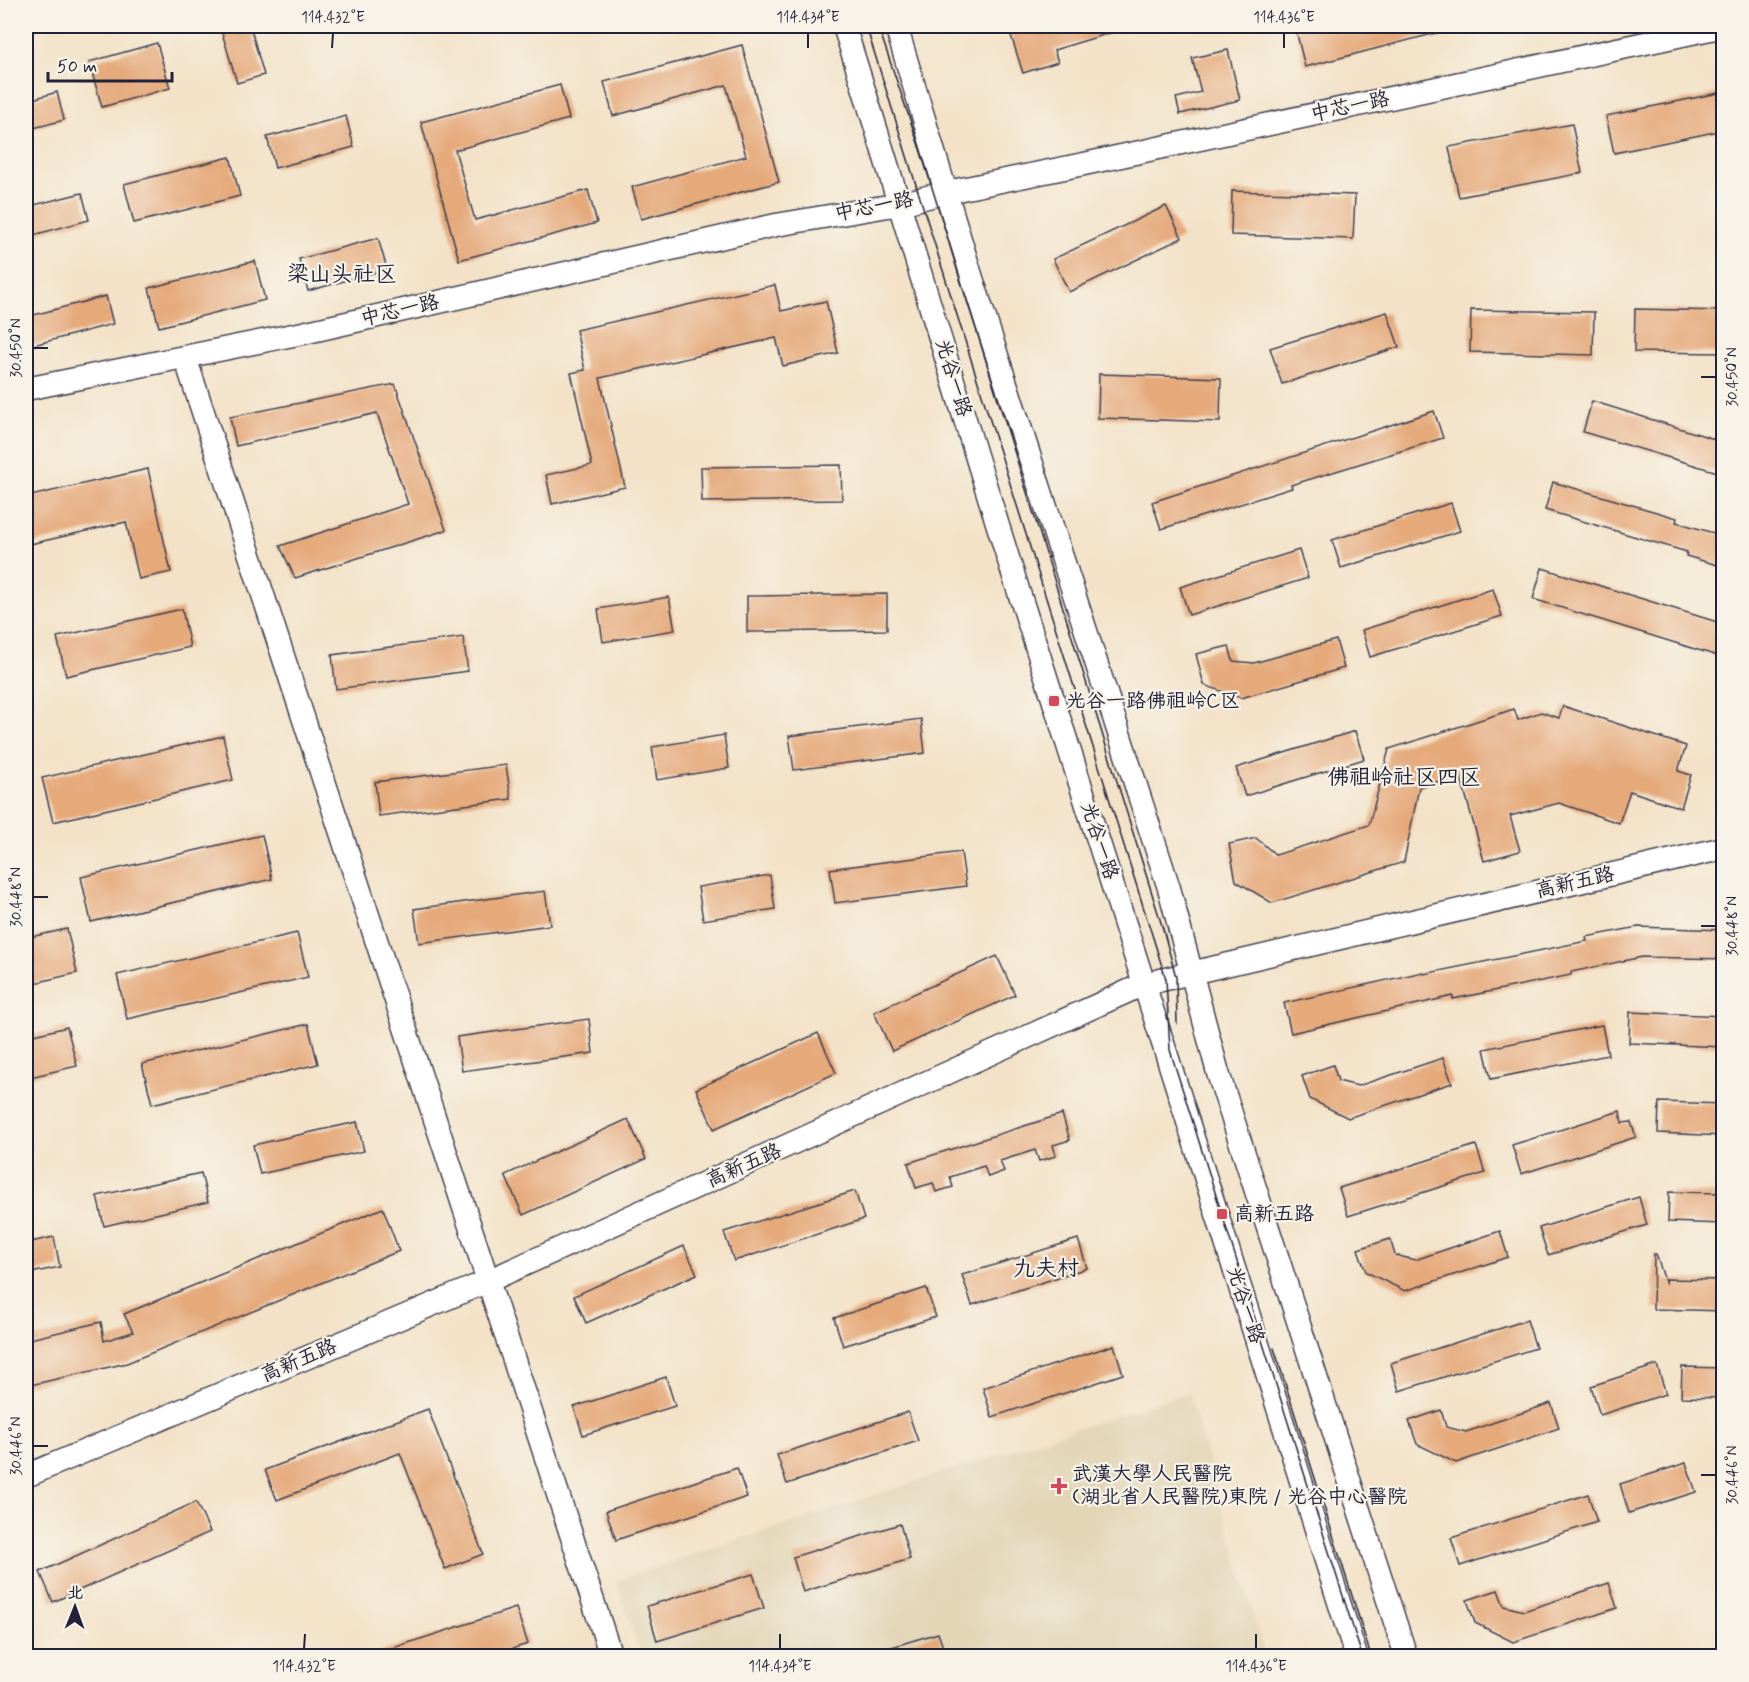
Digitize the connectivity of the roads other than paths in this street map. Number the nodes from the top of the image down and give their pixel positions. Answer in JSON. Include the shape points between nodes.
{"nodes":[{"id":1,"x":844,"y":26,"type":"edge"},
{"id":2,"x":896,"y":26,"type":"edge"},
{"id":3,"x":1724,"y":26,"type":"edge"},
{"id":4,"x":947,"y":192,"type":"junction"},
{"id":5,"x":900,"y":204,"type":"junction"},
{"id":6,"x":179,"y":358,"type":"junction"},
{"id":7,"x":26,"y":389,"type":"edge"},
{"id":8,"x":1724,"y":848,"type":"edge"},
{"id":9,"x":1191,"y":973,"type":"junction"},
{"id":10,"x":1144,"y":984,"type":"junction"},
{"id":11,"x":483,"y":1284,"type":"junction"},
{"id":12,"x":26,"y":1476,"type":"edge"},
{"id":13,"x":599,"y":1656,"type":"edge"},
{"id":14,"x":611,"y":1656,"type":"edge"},
{"id":15,"x":1356,"y":1656,"type":"edge"},
{"id":16,"x":1406,"y":1656,"type":"edge"}],
"edges":[{"from":1,"to":5,"type":"main road","name":"光谷一路"},
{"from":2,"to":4,"type":"main road"},
{"from":3,"to":4,"type":"main road","name":"中芯一路"},
{"from":4,"to":5,"type":"main road","name":"中芯一路"},
{"from":4,"to":9,"type":"main road","via":[[1169,888]]},
{"from":5,"to":6,"type":"main road","name":"中芯一路","via":[[776,225]]},
{"from":5,"to":10,"type":"main road","name":"光谷一路"},
{"from":6,"to":7,"type":"main road","name":"中芯一路"},
{"from":6,"to":11,"type":"main road"},
{"from":8,"to":9,"type":"main road","name":"高新五路"},
{"from":9,"to":10,"type":"main road","name":"高新五路"},
{"from":9,"to":16,"type":"main road","via":[[1218,1073]]},
{"from":10,"to":11,"type":"main road","name":"高新五路"},
{"from":10,"to":15,"type":"main road","name":"光谷一路"},
{"from":11,"to":12,"type":"main road","name":"高新五路"},
{"from":11,"to":13,"type":"main road"},
{"from":11,"to":14,"type":"main road"}]}
